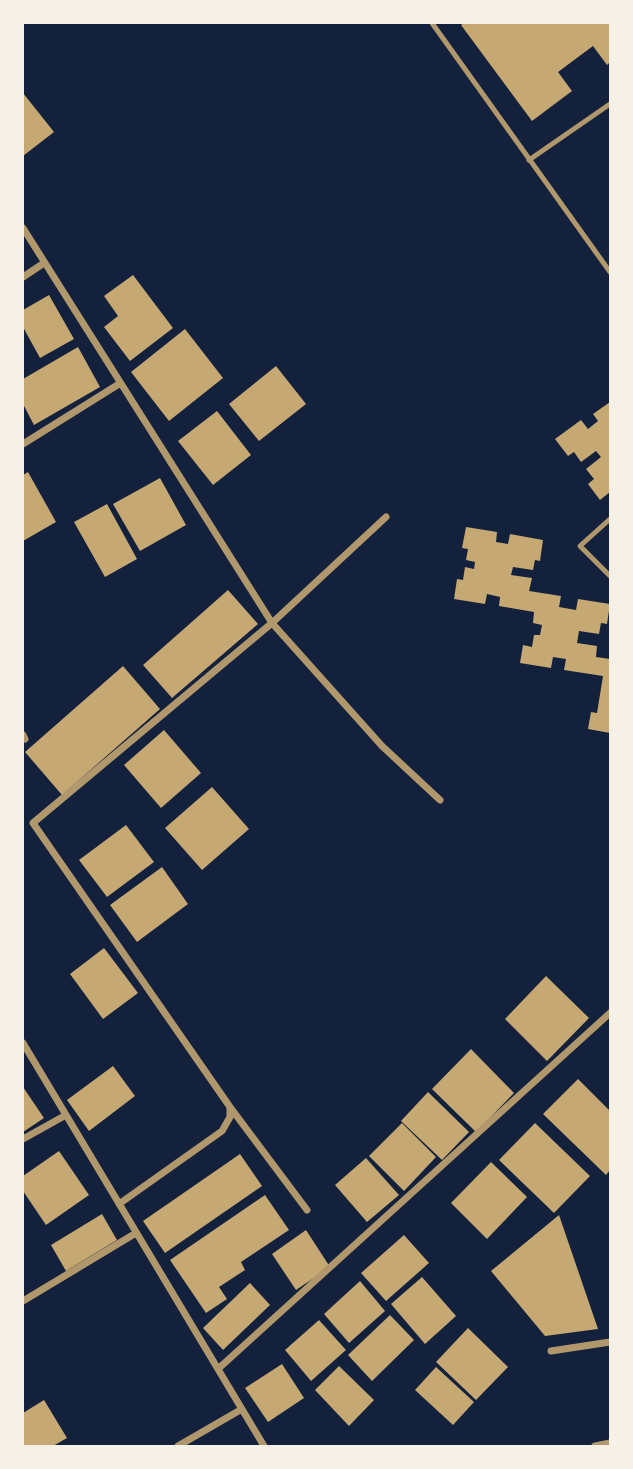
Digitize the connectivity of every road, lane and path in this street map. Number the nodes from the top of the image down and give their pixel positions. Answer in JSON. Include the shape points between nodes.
{"nodes":[{"id":1,"x":432,"y":23,"type":"edge"},
{"id":2,"x":610,"y":104,"type":"edge"},
{"id":3,"x":529,"y":160,"type":"junction"},
{"id":4,"x":23,"y":228,"type":"edge"},
{"id":5,"x":44,"y":263,"type":"junction"},
{"id":6,"x":610,"y":272,"type":"edge"},
{"id":7,"x":23,"y":277,"type":"edge"},
{"id":8,"x":119,"y":384,"type":"junction"},
{"id":9,"x":23,"y":444,"type":"edge"},
{"id":10,"x":386,"y":517,"type":"dead end"},
{"id":11,"x":610,"y":519,"type":"edge"},
{"id":12,"x":610,"y":576,"type":"edge"},
{"id":13,"x":272,"y":623,"type":"junction"},
{"id":14,"x":440,"y":800,"type":"dead end"},
{"id":15,"x":610,"y":1013,"type":"edge"},
{"id":16,"x":23,"y":1043,"type":"edge"},
{"id":17,"x":230,"y":1107,"type":"junction"},
{"id":18,"x":66,"y":1115,"type":"junction"},
{"id":19,"x":23,"y":1139,"type":"edge"},
{"id":20,"x":120,"y":1204,"type":"junction"},
{"id":21,"x":307,"y":1210,"type":"dead end"},
{"id":22,"x":136,"y":1233,"type":"junction"},
{"id":23,"x":23,"y":1301,"type":"edge"},
{"id":24,"x":610,"y":1342,"type":"edge"},
{"id":25,"x":551,"y":1351,"type":"dead end"},
{"id":26,"x":218,"y":1369,"type":"junction"},
{"id":27,"x":242,"y":1409,"type":"junction"},
{"id":28,"x":610,"y":1443,"type":"edge"},
{"id":29,"x":178,"y":1446,"type":"edge"},
{"id":30,"x":264,"y":1446,"type":"edge"},
{"id":31,"x":595,"y":1446,"type":"edge"}],
"edges":[{"from":1,"to":3,"type":"lane"},
{"from":2,"to":3,"type":"lane"},
{"from":3,"to":6,"type":"lane"},
{"from":4,"to":5,"type":"street"},
{"from":5,"to":7,"type":"street"},
{"from":5,"to":8,"type":"street"},
{"from":8,"to":9,"type":"street"},
{"from":8,"to":13,"type":"street"},
{"from":10,"to":13,"type":"street"},
{"from":11,"to":12,"type":"lane","via":[[580,545]]},
{"from":13,"to":14,"type":"street","via":[[382,746]]},
{"from":13,"to":17,"type":"street","via":[[33,823]]},
{"from":15,"to":26,"type":"street"},
{"from":16,"to":18,"type":"street"},
{"from":17,"to":20,"type":"street","via":[[222,1131]]},
{"from":17,"to":21,"type":"street"},
{"from":18,"to":19,"type":"street"},
{"from":18,"to":20,"type":"street"},
{"from":20,"to":22,"type":"street"},
{"from":22,"to":23,"type":"street"},
{"from":22,"to":26,"type":"street"},
{"from":24,"to":25,"type":"street"},
{"from":26,"to":27,"type":"street"},
{"from":27,"to":29,"type":"street"},
{"from":27,"to":30,"type":"street"},
{"from":28,"to":31,"type":"street"}]}
